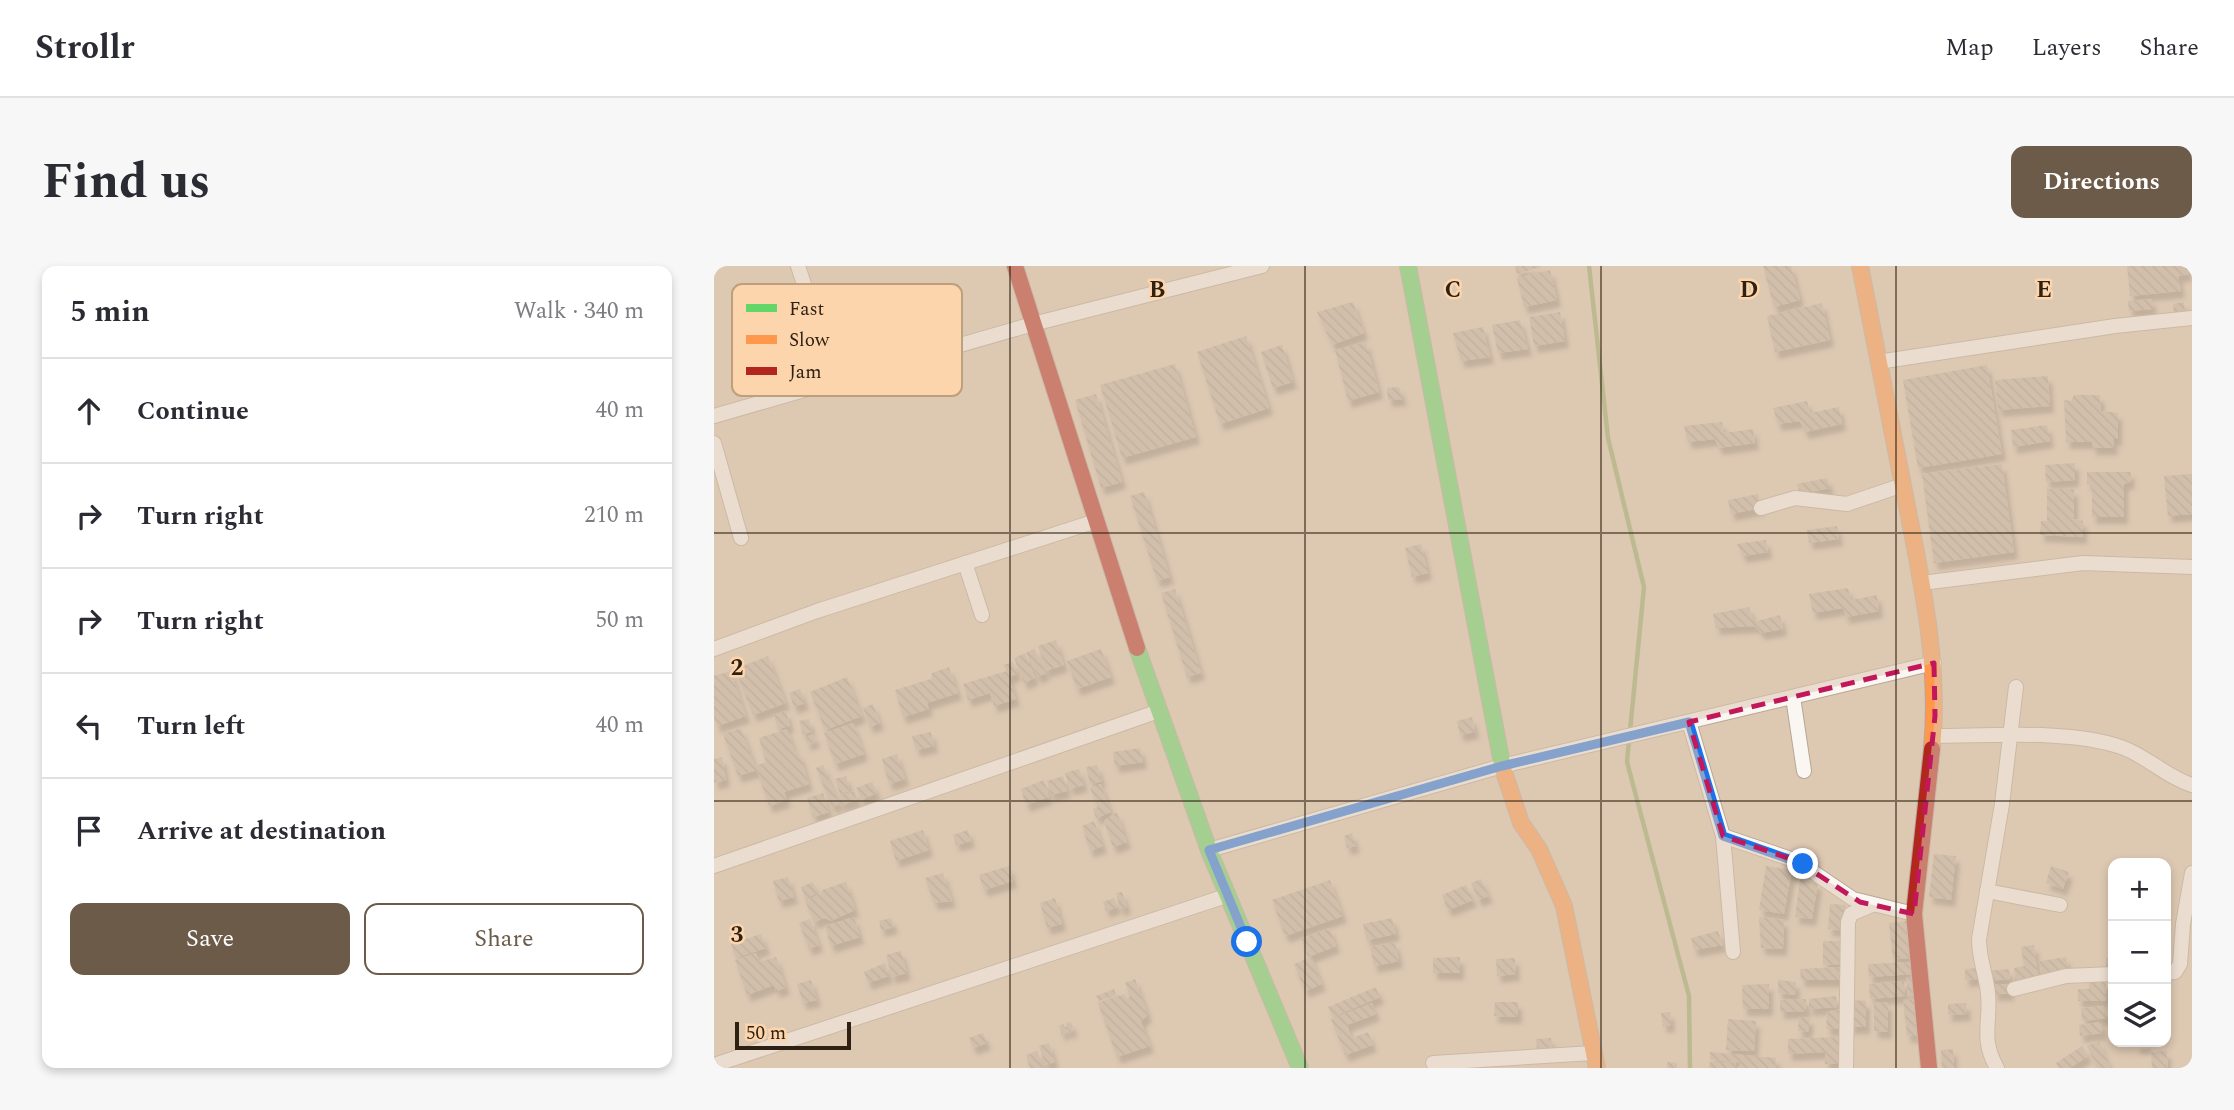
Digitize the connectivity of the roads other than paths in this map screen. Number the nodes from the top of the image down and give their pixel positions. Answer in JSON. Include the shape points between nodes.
{"nodes":[{"id":1,"x":798,"y":266,"type":"edge"},
{"id":2,"x":1015,"y":266,"type":"edge"},
{"id":3,"x":1262,"y":266,"type":"edge"},
{"id":4,"x":1408,"y":266,"type":"edge"},
{"id":5,"x":1860,"y":266,"type":"edge"},
{"id":6,"x":804,"y":284,"type":"edge"},
{"id":7,"x":2192,"y":318,"type":"edge"},
{"id":8,"x":1033,"y":324,"type":"junction"},
{"id":9,"x":962,"y":345,"type":"edge"},
{"id":10,"x":1878,"y":362,"type":"junction"},
{"id":11,"x":784,"y":396,"type":"edge"},
{"id":12,"x":714,"y":416,"type":"edge"},
{"id":13,"x":714,"y":443,"type":"edge"},
{"id":14,"x":1903,"y":485,"type":"junction"},
{"id":15,"x":1761,"y":508,"type":"dead end"},
{"id":16,"x":1096,"y":521,"type":"junction"},
{"id":17,"x":741,"y":538,"type":"dead end"},
{"id":18,"x":965,"y":563,"type":"junction"},
{"id":19,"x":2192,"y":567,"type":"edge"},
{"id":20,"x":1922,"y":583,"type":"junction"},
{"id":21,"x":982,"y":615,"type":"dead end"},
{"id":22,"x":714,"y":649,"type":"edge"},
{"id":23,"x":1934,"y":663,"type":"junction"},
{"id":24,"x":2016,"y":687,"type":"dead end"},
{"id":25,"x":1793,"y":697,"type":"junction"},
{"id":26,"x":1159,"y":711,"type":"junction"},
{"id":27,"x":1689,"y":722,"type":"junction"},
{"id":28,"x":1933,"y":736,"type":"junction"},
{"id":29,"x":2011,"y":736,"type":"junction"},
{"id":30,"x":1502,"y":766,"type":"junction"},
{"id":31,"x":1804,"y":771,"type":"dead end"},
{"id":32,"x":2192,"y":785,"type":"edge"},
{"id":33,"x":1723,"y":836,"type":"junction"},
{"id":34,"x":1209,"y":850,"type":"junction"},
{"id":35,"x":714,"y":866,"type":"edge"},
{"id":36,"x":2192,"y":873,"type":"edge"},
{"id":37,"x":1987,"y":891,"type":"junction"},
{"id":38,"x":1226,"y":896,"type":"junction"},
{"id":39,"x":1872,"y":905,"type":"junction"},
{"id":40,"x":2060,"y":905,"type":"dead end"},
{"id":41,"x":1914,"y":914,"type":"junction"},
{"id":42,"x":1733,"y":952,"type":"dead end"},
{"id":43,"x":2171,"y":972,"type":"edge"},
{"id":44,"x":2108,"y":974,"type":"edge"},
{"id":45,"x":2014,"y":989,"type":"dead end"},
{"id":46,"x":1595,"y":1060,"type":"edge"},
{"id":47,"x":1433,"y":1063,"type":"dead end"},
{"id":48,"x":714,"y":1065,"type":"edge"},
{"id":49,"x":1300,"y":1068,"type":"edge"},
{"id":50,"x":1846,"y":1068,"type":"edge"},
{"id":51,"x":1929,"y":1068,"type":"edge"},
{"id":52,"x":1997,"y":1068,"type":"edge"}],
"edges":[{"from":1,"to":6,"type":"street"},
{"from":2,"to":8,"type":"street"},
{"from":3,"to":8,"type":"street"},
{"from":4,"to":30,"type":"street"},
{"from":5,"to":10,"type":"street"},
{"from":7,"to":10,"type":"street"},
{"from":8,"to":9,"type":"street"},
{"from":8,"to":16,"type":"street"},
{"from":10,"to":14,"type":"street"},
{"from":11,"to":12,"type":"street"},
{"from":13,"to":17,"type":"street"},
{"from":14,"to":15,"type":"street","via":[[1847,505],[1795,498]]},
{"from":14,"to":20,"type":"street"},
{"from":16,"to":18,"type":"street"},
{"from":16,"to":26,"type":"street"},
{"from":18,"to":21,"type":"street"},
{"from":18,"to":22,"type":"street"},
{"from":19,"to":20,"type":"street","via":[[2083,563]]},
{"from":20,"to":23,"type":"street"},
{"from":23,"to":25,"type":"street"},
{"from":23,"to":28,"type":"street"},
{"from":24,"to":29,"type":"street"},
{"from":25,"to":27,"type":"street"},
{"from":25,"to":31,"type":"street"},
{"from":26,"to":34,"type":"street"},
{"from":26,"to":35,"type":"street"},
{"from":27,"to":30,"type":"street"},
{"from":27,"to":33,"type":"street"},
{"from":28,"to":29,"type":"street"},
{"from":28,"to":41,"type":"street"},
{"from":29,"to":32,"type":"street","via":[[2112,744]]},
{"from":29,"to":37,"type":"street"},
{"from":30,"to":34,"type":"street"},
{"from":30,"to":46,"type":"street","via":[[1521,823],[1539,849],[1564,906]]},
{"from":33,"to":39,"type":"street","via":[[1797,861],[1853,899]]},
{"from":33,"to":42,"type":"street"},
{"from":34,"to":38,"type":"street"},
{"from":36,"to":43,"type":"street","via":[[2180,964]]},
{"from":37,"to":40,"type":"street"},
{"from":37,"to":52,"type":"street","via":[[1979,955],[1988,994],[1987,1048]]},
{"from":38,"to":48,"type":"street"},
{"from":38,"to":49,"type":"street"},
{"from":39,"to":41,"type":"street"},
{"from":39,"to":50,"type":"street","via":[[1851,914],[1848,922]]},
{"from":41,"to":51,"type":"street"},
{"from":44,"to":45,"type":"street","via":[[2066,976]]},
{"from":46,"to":47,"type":"street"}]}
